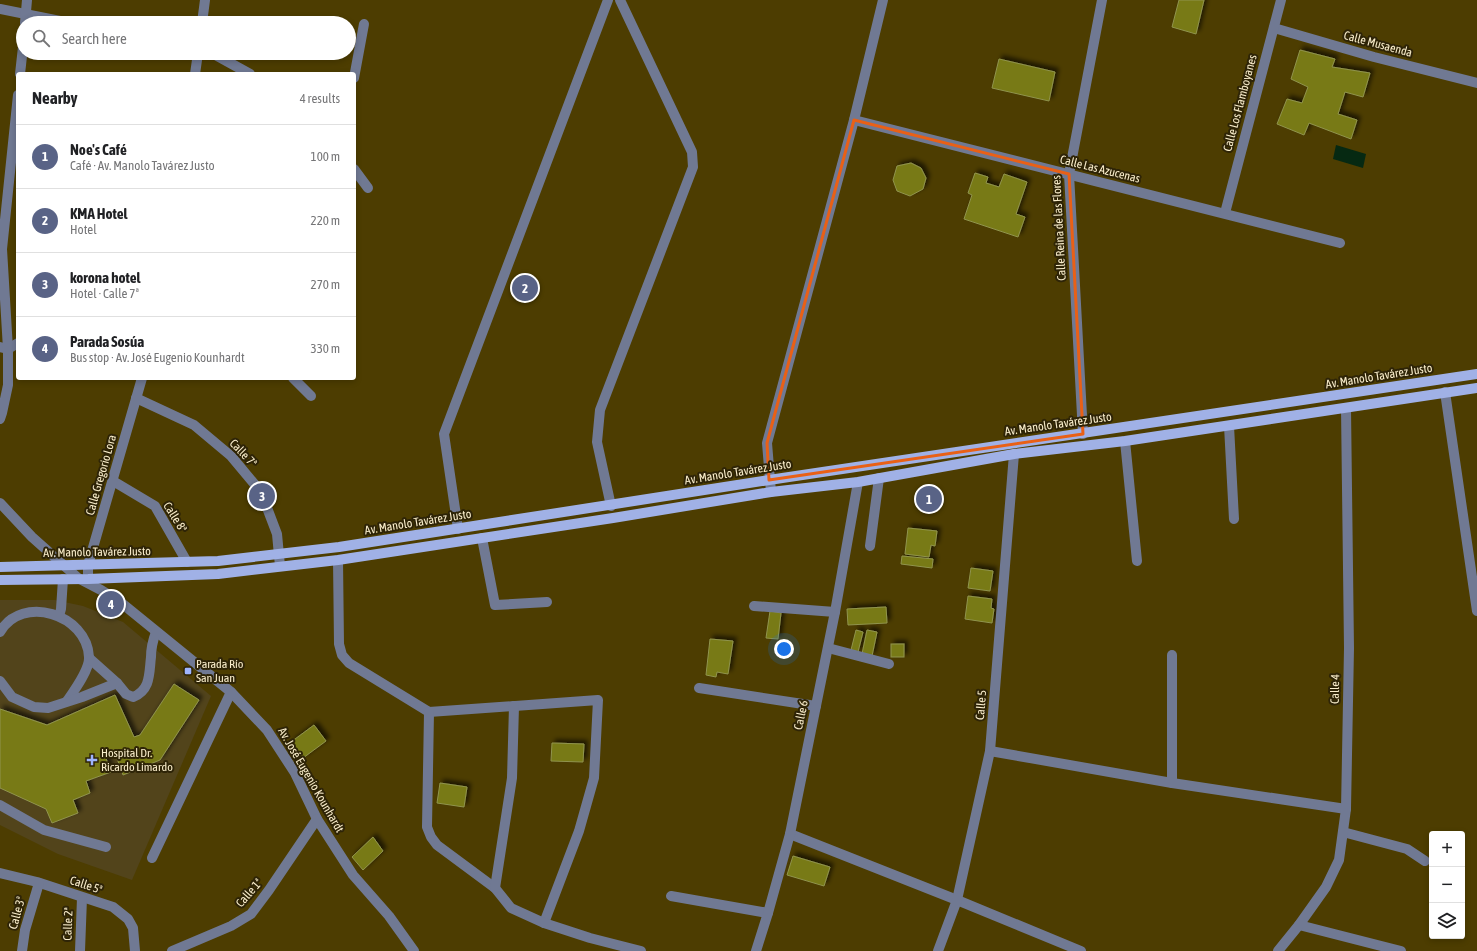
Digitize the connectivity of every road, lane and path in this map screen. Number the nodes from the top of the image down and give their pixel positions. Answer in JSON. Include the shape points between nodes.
{"nodes":[{"id":1,"x":28,"y":0,"type":"edge"},
{"id":2,"x":205,"y":0,"type":"edge"},
{"id":3,"x":608,"y":0,"type":"edge"},
{"id":4,"x":620,"y":0,"type":"edge"},
{"id":5,"x":883,"y":0,"type":"edge"},
{"id":6,"x":1102,"y":0,"type":"edge"},
{"id":7,"x":1281,"y":0,"type":"edge"},
{"id":8,"x":0,"y":9,"type":"edge"},
{"id":9,"x":20,"y":16,"type":"edge"},
{"id":10,"x":26,"y":16,"type":"edge"},
{"id":11,"x":203,"y":16,"type":"edge"},
{"id":12,"x":364,"y":24,"type":"dead end"},
{"id":13,"x":1274,"y":28,"type":"junction"},
{"id":14,"x":22,"y":60,"type":"edge"},
{"id":15,"x":197,"y":60,"type":"edge"},
{"id":16,"x":225,"y":60,"type":"edge"},
{"id":17,"x":20,"y":72,"type":"edge"},
{"id":18,"x":195,"y":72,"type":"edge"},
{"id":19,"x":246,"y":72,"type":"edge"},
{"id":20,"x":355,"y":72,"type":"edge"},
{"id":21,"x":1477,"y":83,"type":"edge"},
{"id":22,"x":16,"y":113,"type":"edge"},
{"id":23,"x":854,"y":120,"type":"junction"},
{"id":24,"x":356,"y":171,"type":"edge"},
{"id":25,"x":1069,"y":174,"type":"junction"},
{"id":26,"x":368,"y":188,"type":"dead end"},
{"id":27,"x":1225,"y":214,"type":"junction"},
{"id":28,"x":1340,"y":242,"type":"dead end"},
{"id":29,"x":1,"y":249,"type":"edge"},
{"id":30,"x":16,"y":344,"type":"edge"},
{"id":31,"x":4,"y":348,"type":"edge"},
{"id":32,"x":1477,"y":374,"type":"edge"},
{"id":33,"x":141,"y":380,"type":"edge"},
{"id":34,"x":294,"y":380,"type":"edge"},
{"id":35,"x":1477,"y":388,"type":"edge"},
{"id":36,"x":1445,"y":392,"type":"junction"},
{"id":37,"x":311,"y":396,"type":"dead end"},
{"id":38,"x":136,"y":398,"type":"junction"},
{"id":39,"x":1346,"y":408,"type":"junction"},
{"id":40,"x":0,"y":419,"type":"edge"},
{"id":41,"x":1229,"y":426,"type":"junction"},
{"id":42,"x":1083,"y":434,"type":"junction"},
{"id":43,"x":1126,"y":441,"type":"junction"},
{"id":44,"x":1014,"y":454,"type":"junction"},
{"id":45,"x":879,"y":478,"type":"junction"},
{"id":46,"x":113,"y":480,"type":"junction"},
{"id":47,"x":769,"y":480,"type":"junction"},
{"id":48,"x":858,"y":482,"type":"junction"},
{"id":49,"x":771,"y":492,"type":"junction"},
{"id":50,"x":0,"y":503,"type":"edge"},
{"id":51,"x":611,"y":506,"type":"junction"},
{"id":52,"x":1234,"y":519,"type":"dead end"},
{"id":53,"x":458,"y":529,"type":"junction"},
{"id":54,"x":482,"y":538,"type":"junction"},
{"id":55,"x":870,"y":546,"type":"dead end"},
{"id":56,"x":280,"y":554,"type":"junction"},
{"id":57,"x":338,"y":560,"type":"junction"},
{"id":58,"x":1137,"y":561,"type":"dead end"},
{"id":59,"x":187,"y":562,"type":"junction"},
{"id":60,"x":64,"y":565,"type":"junction"},
{"id":61,"x":88,"y":565,"type":"junction"},
{"id":62,"x":280,"y":566,"type":"junction"},
{"id":63,"x":0,"y":567,"type":"edge"},
{"id":64,"x":63,"y":579,"type":"junction"},
{"id":65,"x":83,"y":579,"type":"junction"},
{"id":66,"x":0,"y":580,"type":"edge"},
{"id":67,"x":547,"y":602,"type":"dead end"},
{"id":68,"x":754,"y":606,"type":"dead end"},
{"id":69,"x":1477,"y":611,"type":"edge"},
{"id":70,"x":835,"y":612,"type":"junction"},
{"id":71,"x":59,"y":616,"type":"junction"},
{"id":72,"x":0,"y":632,"type":"edge"},
{"id":73,"x":156,"y":632,"type":"junction"},
{"id":74,"x":828,"y":648,"type":"junction"},
{"id":75,"x":1172,"y":655,"type":"dead end"},
{"id":76,"x":89,"y":658,"type":"junction"},
{"id":77,"x":889,"y":664,"type":"dead end"},
{"id":78,"x":0,"y":681,"type":"edge"},
{"id":79,"x":117,"y":683,"type":"junction"},
{"id":80,"x":699,"y":688,"type":"dead end"},
{"id":81,"x":231,"y":692,"type":"junction"},
{"id":82,"x":67,"y":701,"type":"junction"},
{"id":83,"x":514,"y":706,"type":"junction"},
{"id":84,"x":816,"y":706,"type":"junction"},
{"id":85,"x":429,"y":712,"type":"junction"},
{"id":86,"x":990,"y":751,"type":"junction"},
{"id":87,"x":1172,"y":783,"type":"junction"},
{"id":88,"x":0,"y":805,"type":"edge"},
{"id":89,"x":1346,"y":809,"type":"junction"},
{"id":90,"x":317,"y":820,"type":"junction"},
{"id":91,"x":1343,"y":832,"type":"junction"},
{"id":92,"x":790,"y":834,"type":"junction"},
{"id":93,"x":106,"y":847,"type":"dead end"},
{"id":94,"x":152,"y":858,"type":"dead end"},
{"id":95,"x":1425,"y":861,"type":"dead end"},
{"id":96,"x":0,"y":873,"type":"edge"},
{"id":97,"x":39,"y":883,"type":"junction"},
{"id":98,"x":495,"y":888,"type":"junction"},
{"id":99,"x":671,"y":896,"type":"dead end"},
{"id":100,"x":82,"y":898,"type":"junction"},
{"id":101,"x":957,"y":900,"type":"junction"},
{"id":102,"x":768,"y":913,"type":"junction"},
{"id":103,"x":544,"y":923,"type":"junction"},
{"id":104,"x":1299,"y":925,"type":"junction"},
{"id":105,"x":1061,"y":947,"type":"edge"},
{"id":106,"x":22,"y":951,"type":"edge"},
{"id":107,"x":80,"y":951,"type":"edge"},
{"id":108,"x":136,"y":951,"type":"edge"},
{"id":109,"x":172,"y":951,"type":"edge"},
{"id":110,"x":414,"y":951,"type":"edge"},
{"id":111,"x":641,"y":951,"type":"edge"},
{"id":112,"x":756,"y":951,"type":"edge"},
{"id":113,"x":938,"y":951,"type":"edge"},
{"id":114,"x":1082,"y":951,"type":"edge"},
{"id":115,"x":1278,"y":951,"type":"edge"},
{"id":116,"x":1400,"y":951,"type":"edge"}],
"edges":[{"from":1,"to":10,"type":"street"},
{"from":2,"to":11,"type":"street"},
{"from":3,"to":53,"type":"street","via":[[444,434]]},
{"from":4,"to":51,"type":"street","via":[[692,152],[693,167],[600,410],[597,442]]},
{"from":5,"to":23,"type":"street"},
{"from":6,"to":25,"type":"street","name":"Calle Reina de las Flores"},
{"from":7,"to":13,"type":"street","name":"Calle Los Flamboyanes"},
{"from":8,"to":9,"type":"street"},
{"from":12,"to":20,"type":"street"},
{"from":13,"to":21,"type":"street","name":"Calle Musaenda"},
{"from":13,"to":27,"type":"street","name":"Calle Los Flamboyanes"},
{"from":14,"to":17,"type":"street"},
{"from":15,"to":18,"type":"street"},
{"from":16,"to":19,"type":"street"},
{"from":22,"to":29,"type":"street"},
{"from":23,"to":25,"type":"street","name":"Calle Las Azucenas"},
{"from":23,"to":47,"type":"street","via":[[767,443]]},
{"from":24,"to":26,"type":"street"},
{"from":25,"to":27,"type":"street","name":"Calle Las Azucenas"},
{"from":25,"to":42,"type":"street","name":"Calle Reina de las Flores"},
{"from":27,"to":28,"type":"street","name":"Calle Las Azucenas"},
{"from":29,"to":31,"type":"street"},
{"from":30,"to":31,"type":"street"},
{"from":31,"to":40,"type":"street","via":[[8,385]]},
{"from":32,"to":42,"type":"main road","name":"Av. Manolo Tavárez Justo"},
{"from":33,"to":38,"type":"street","name":"Calle Gregorio Lora"},
{"from":34,"to":37,"type":"street"},
{"from":35,"to":36,"type":"main road","name":"Av. Manolo Tavárez Justo"},
{"from":36,"to":39,"type":"main road","name":"Av. Manolo Tavárez Justo"},
{"from":36,"to":69,"type":"street"},
{"from":38,"to":46,"type":"street","name":"Calle Gregorio Lora"},
{"from":38,"to":56,"type":"street","name":"Calle 7ª","via":[[194,425],[231,456],[261,492],[277,534]]},
{"from":39,"to":41,"type":"main road","name":"Av. Manolo Tavárez Justo"},
{"from":39,"to":89,"type":"street","name":"Calle 4","via":[[1349,648]]},
{"from":41,"to":43,"type":"main road","name":"Av. Manolo Tavárez Justo"},
{"from":41,"to":52,"type":"street"},
{"from":42,"to":47,"type":"main road","name":"Av. Manolo Tavárez Justo"},
{"from":43,"to":44,"type":"main road","name":"Av. Manolo Tavárez Justo"},
{"from":43,"to":58,"type":"street"},
{"from":44,"to":45,"type":"main road","name":"Av. Manolo Tavárez Justo"},
{"from":44,"to":86,"type":"street","name":"Calle 5"},
{"from":45,"to":48,"type":"main road","name":"Av. Manolo Tavárez Justo"},
{"from":45,"to":55,"type":"street"},
{"from":46,"to":59,"type":"street","name":"Calle 8ª","via":[[154,506]]},
{"from":46,"to":61,"type":"street","name":"Calle Gregorio Lora"},
{"from":47,"to":49,"type":"street"},
{"from":47,"to":51,"type":"main road","name":"Av. Manolo Tavárez Justo"},
{"from":48,"to":49,"type":"main road","name":"Av. Manolo Tavárez Justo"},
{"from":48,"to":70,"type":"street","name":"Calle 6"},
{"from":49,"to":54,"type":"main road","name":"Av. Manolo Tavárez Justo"},
{"from":50,"to":60,"type":"street","name":"Av. José Eugenio Kounhardt","via":[[32,537]]},
{"from":51,"to":53,"type":"main road","name":"Av. Manolo Tavárez Justo"},
{"from":53,"to":56,"type":"main road","name":"Av. Manolo Tavárez Justo"},
{"from":54,"to":57,"type":"main road","name":"Av. Manolo Tavárez Justo"},
{"from":54,"to":67,"type":"street","via":[[495,605]]},
{"from":56,"to":59,"type":"main road","name":"Av. Manolo Tavárez Justo","via":[[218,562]]},
{"from":56,"to":62,"type":"street","name":"Calle 7ª"},
{"from":57,"to":62,"type":"main road","name":"Av. Manolo Tavárez Justo"},
{"from":57,"to":85,"type":"street","via":[[339,644],[342,654],[349,663]]},
{"from":59,"to":61,"type":"main road","name":"Av. Manolo Tavárez Justo"},
{"from":60,"to":61,"type":"main road","name":"Av. Manolo Tavárez Justo"},
{"from":60,"to":63,"type":"main road","name":"Av. Manolo Tavárez Justo"},
{"from":60,"to":65,"type":"street","name":"Av. José Eugenio Kounhardt"},
{"from":61,"to":65,"type":"street","name":"Calle Gregorio Lora"},
{"from":62,"to":65,"type":"main road","name":"Av. Manolo Tavárez Justo","via":[[218,574]]},
{"from":64,"to":65,"type":"main road","name":"Av. Manolo Tavárez Justo"},
{"from":64,"to":66,"type":"main road","name":"Av. Manolo Tavárez Justo"},
{"from":64,"to":71,"type":"street"},
{"from":65,"to":73,"type":"street","name":"Av. José Eugenio Kounhardt","via":[[110,594]]},
{"from":68,"to":70,"type":"street"},
{"from":70,"to":74,"type":"street","name":"Calle 6"},
{"from":71,"to":72,"type":"street","via":[[37,612],[18,615]]},
{"from":71,"to":76,"type":"street","via":[[82,634]]},
{"from":73,"to":79,"type":"street","via":[[152,642],[150,673],[145,688],[133,697],[126,694]]},
{"from":73,"to":81,"type":"street","name":"Av. José Eugenio Kounhardt"},
{"from":74,"to":77,"type":"street"},
{"from":74,"to":84,"type":"street","name":"Calle 6"},
{"from":75,"to":87,"type":"street"},
{"from":76,"to":79,"type":"street"},
{"from":76,"to":82,"type":"street","via":[[82,678]]},
{"from":78,"to":82,"type":"street","via":[[12,697],[34,707],[48,708]]},
{"from":79,"to":82,"type":"street"},
{"from":80,"to":84,"type":"street"},
{"from":81,"to":90,"type":"street","name":"Av. José Eugenio Kounhardt","via":[[267,730],[295,773]]},
{"from":81,"to":94,"type":"street"},
{"from":83,"to":85,"type":"street"},
{"from":83,"to":98,"type":"street","via":[[512,778]]},
{"from":83,"to":103,"type":"street","via":[[598,700],[594,778],[579,830]]},
{"from":84,"to":92,"type":"street","name":"Calle 6"},
{"from":85,"to":98,"type":"street","via":[[427,826],[431,837],[436,845]]},
{"from":86,"to":87,"type":"street"},
{"from":86,"to":101,"type":"street","name":"Calle 5"},
{"from":87,"to":89,"type":"street"},
{"from":88,"to":93,"type":"street","via":[[44,830]]},
{"from":89,"to":91,"type":"street","name":"Calle 4"},
{"from":90,"to":109,"type":"street","name":"Calle 1ª","via":[[250,914],[231,926]]},
{"from":90,"to":110,"type":"street","name":"Av. José Eugenio Kounhardt","via":[[353,874],[389,916]]},
{"from":91,"to":95,"type":"street","via":[[1407,849]]},
{"from":91,"to":104,"type":"street","name":"Calle 4","via":[[1339,860],[1326,887]]},
{"from":92,"to":101,"type":"street"},
{"from":92,"to":102,"type":"street","name":"Calle 6"},
{"from":96,"to":97,"type":"street","name":"Calle 5ª"},
{"from":97,"to":100,"type":"street","name":"Calle 5ª"},
{"from":97,"to":106,"type":"street","name":"Calle 3ª","via":[[25,930]]},
{"from":98,"to":103,"type":"street","via":[[511,908]]},
{"from":99,"to":102,"type":"street"},
{"from":100,"to":107,"type":"street","name":"Calle 2ª"},
{"from":100,"to":108,"type":"street","name":"Calle 5ª","via":[[113,907],[128,919],[133,928]]},
{"from":101,"to":105,"type":"street"},
{"from":101,"to":113,"type":"street","name":"Calle 5"},
{"from":102,"to":112,"type":"street","name":"Calle 6"},
{"from":103,"to":111,"type":"street"},
{"from":104,"to":115,"type":"street","name":"Calle 4"},
{"from":104,"to":116,"type":"street"},
{"from":105,"to":114,"type":"street"}]}
